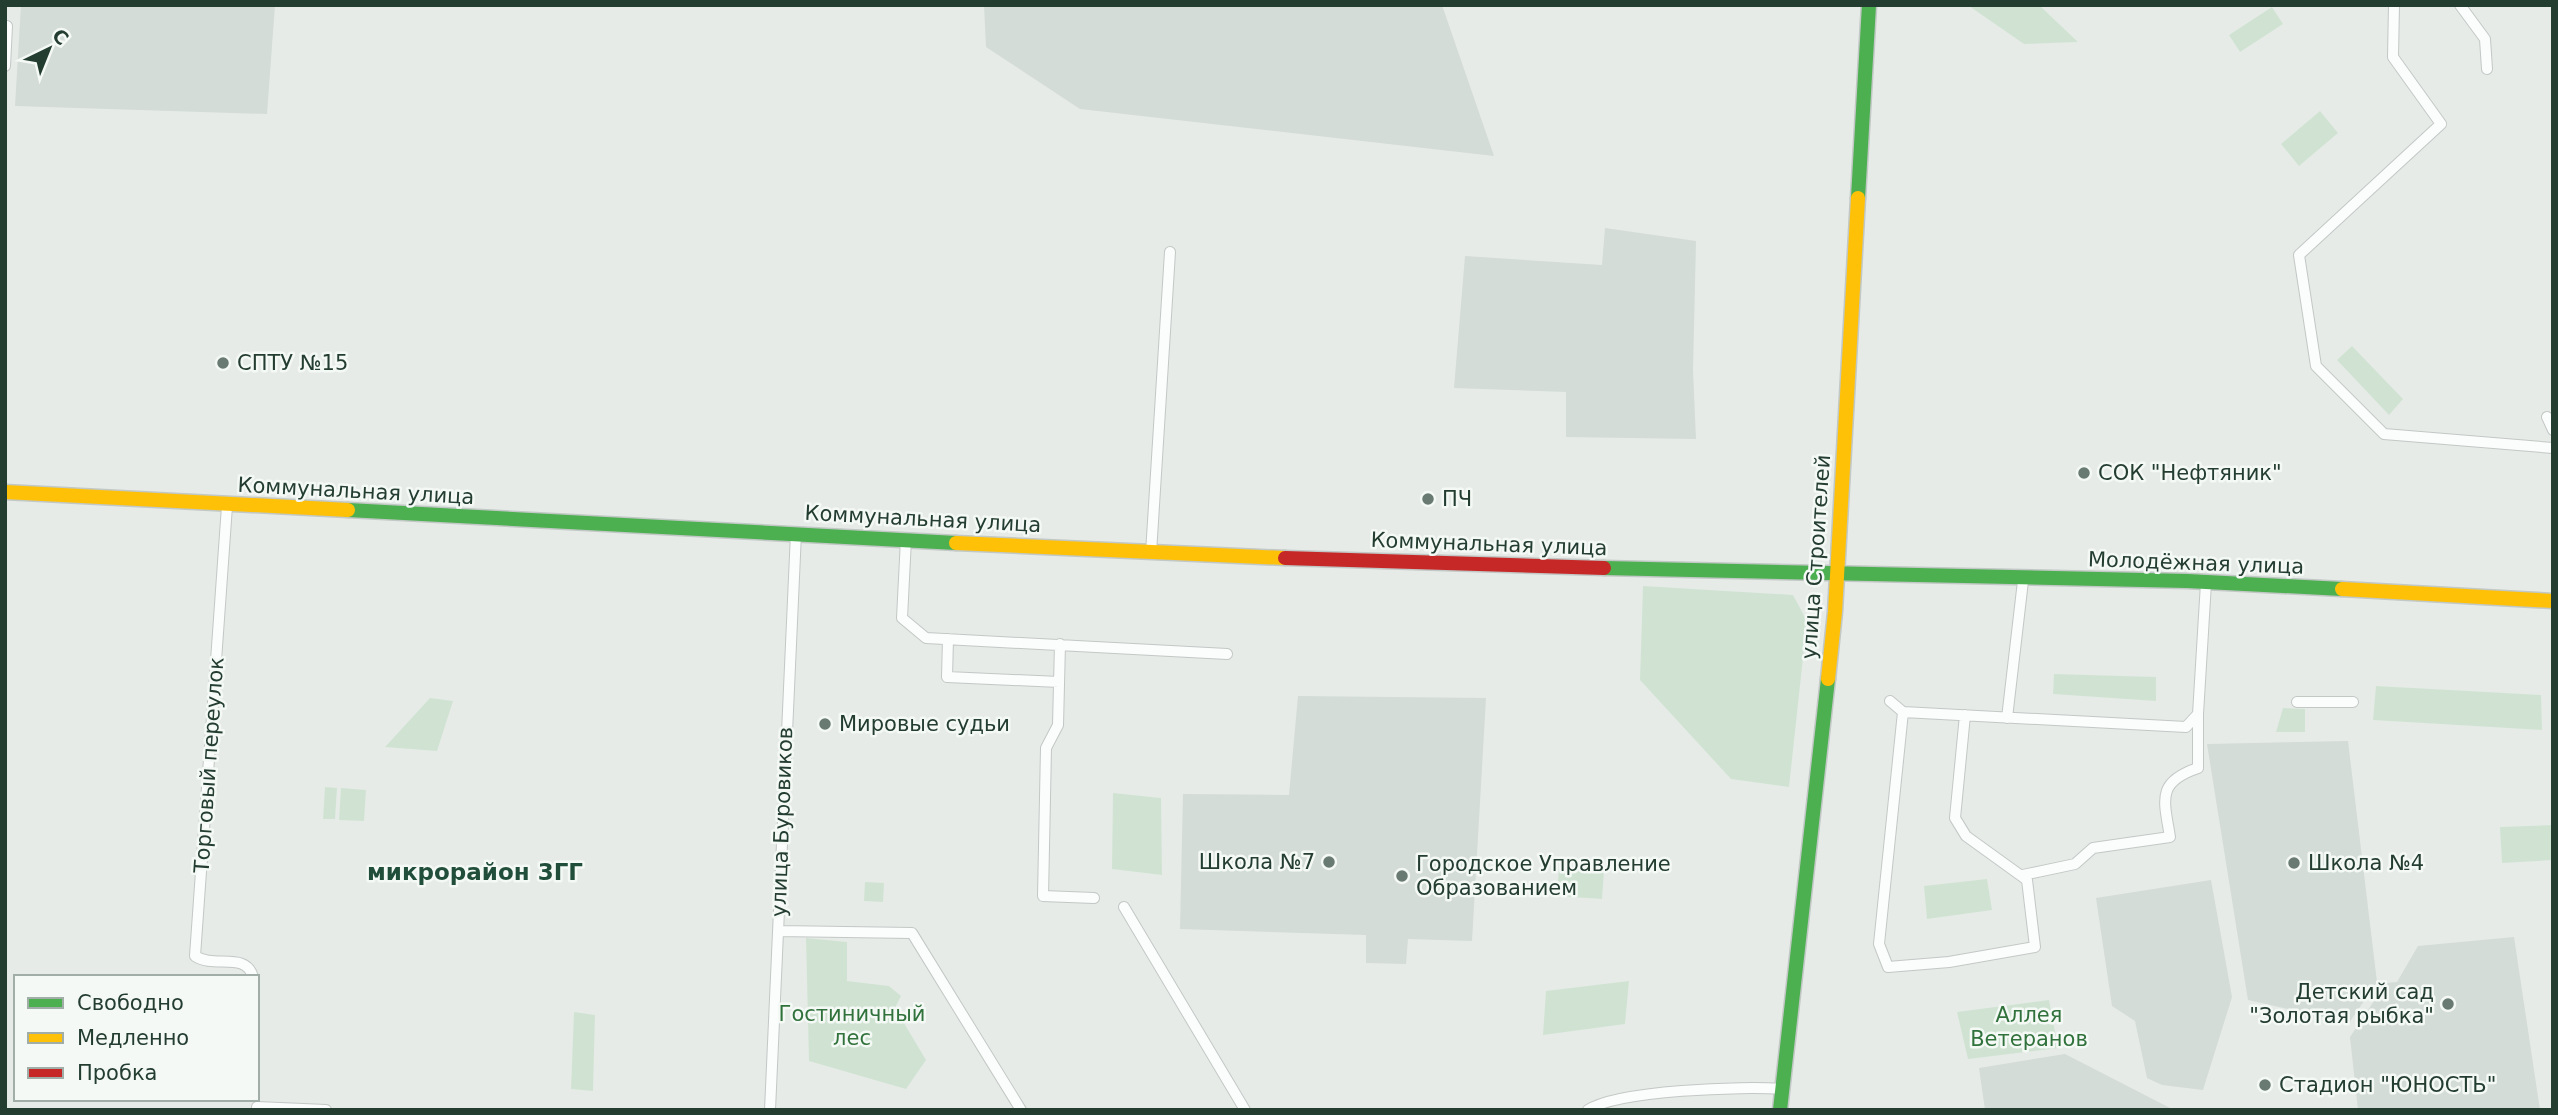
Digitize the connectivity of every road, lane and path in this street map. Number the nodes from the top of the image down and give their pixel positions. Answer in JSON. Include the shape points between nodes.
{"nodes":[{"id":1,"x":1870,"y":5,"type":"edge"},
{"id":2,"x":2394,"y":5,"type":"edge"},
{"id":3,"x":2460,"y":5,"type":"edge"},
{"id":4,"x":7,"y":26,"type":"dead end"},
{"id":5,"x":5,"y":66,"type":"edge"},
{"id":6,"x":2487,"y":69,"type":"dead end"},
{"id":7,"x":1170,"y":252,"type":"dead end"},
{"id":8,"x":2547,"y":417,"type":"dead end"},
{"id":9,"x":2553,"y":430,"type":"edge"},
{"id":10,"x":2553,"y":448,"type":"edge"},
{"id":11,"x":5,"y":492,"type":"edge"},
{"id":12,"x":227,"y":506,"type":"junction"},
{"id":13,"x":796,"y":533,"type":"junction"},
{"id":14,"x":906,"y":539,"type":"junction"},
{"id":15,"x":1151,"y":552,"type":"junction"},
{"id":16,"x":1838,"y":575,"type":"junction"},
{"id":17,"x":2023,"y":581,"type":"junction"},
{"id":18,"x":2206,"y":583,"type":"junction"},
{"id":19,"x":2553,"y":601,"type":"edge"},
{"id":20,"x":948,"y":639,"type":"junction"},
{"id":21,"x":1060,"y":644,"type":"junction"},
{"id":22,"x":1227,"y":654,"type":"dead end"},
{"id":23,"x":1059,"y":682,"type":"junction"},
{"id":24,"x":1890,"y":701,"type":"dead end"},
{"id":25,"x":2297,"y":702,"type":"dead end"},
{"id":26,"x":2353,"y":702,"type":"dead end"},
{"id":27,"x":1903,"y":712,"type":"junction"},
{"id":28,"x":2198,"y":714,"type":"junction"},
{"id":29,"x":1965,"y":715,"type":"junction"},
{"id":30,"x":2007,"y":718,"type":"junction"},
{"id":31,"x":2024,"y":875,"type":"junction"},
{"id":32,"x":1094,"y":898,"type":"dead end"},
{"id":33,"x":1124,"y":907,"type":"dead end"},
{"id":34,"x":778,"y":931,"type":"junction"},
{"id":35,"x":252,"y":975,"type":"edge"},
{"id":36,"x":1782,"y":1089,"type":"junction"},
{"id":37,"x":257,"y":1105,"type":"edge"},
{"id":38,"x":326,"y":1110,"type":"edge"},
{"id":39,"x":770,"y":1110,"type":"edge"},
{"id":40,"x":1021,"y":1110,"type":"edge"},
{"id":41,"x":1245,"y":1110,"type":"edge"},
{"id":42,"x":1588,"y":1110,"type":"edge"},
{"id":43,"x":1780,"y":1110,"type":"edge"}],
"edges":[{"from":1,"to":16,"type":"main road","name":"улица Строителей"},
{"from":2,"to":10,"type":"street","via":[[2393,57],[2441,124],[2299,256],[2316,366],[2385,434]]},
{"from":3,"to":6,"type":"street","via":[[2485,39]]},
{"from":4,"to":5,"type":"street"},
{"from":7,"to":15,"type":"street"},
{"from":8,"to":9,"type":"street"},
{"from":11,"to":12,"type":"main road","name":"Коммунальная улица"},
{"from":12,"to":13,"type":"main road","name":"Коммунальная улица"},
{"from":12,"to":35,"type":"street","name":"Торговый переулок","via":[[195,956],[205,963],[240,961]]},
{"from":13,"to":14,"type":"main road","name":"Коммунальная улица"},
{"from":13,"to":34,"type":"street","name":"улица Буровиков"},
{"from":14,"to":15,"type":"main road","name":"Коммунальная улица"},
{"from":14,"to":20,"type":"street","via":[[902,618],[926,638]]},
{"from":15,"to":16,"type":"main road","name":"Коммунальная улица"},
{"from":16,"to":17,"type":"main road","name":"Молодёжная улица"},
{"from":16,"to":36,"type":"main road","name":"улица Строителей"},
{"from":17,"to":18,"type":"main road","name":"Молодёжная улица"},
{"from":17,"to":30,"type":"street"},
{"from":18,"to":19,"type":"main road","name":"Молодёжная улица"},
{"from":18,"to":28,"type":"street"},
{"from":20,"to":21,"type":"street"},
{"from":20,"to":23,"type":"street","via":[[947,677]]},
{"from":21,"to":22,"type":"street"},
{"from":21,"to":23,"type":"street"},
{"from":23,"to":32,"type":"street","via":[[1058,725],[1046,748],[1044,896]]},
{"from":24,"to":27,"type":"street"},
{"from":25,"to":26,"type":"street"},
{"from":27,"to":29,"type":"street"},
{"from":27,"to":31,"type":"street","via":[[1879,944],[1888,967],[2035,947]]},
{"from":28,"to":30,"type":"street","via":[[2186,727]]},
{"from":28,"to":31,"type":"street","via":[[2197,768],[2163,793],[2170,836],[2093,848],[2075,864]]},
{"from":29,"to":30,"type":"street"},
{"from":29,"to":31,"type":"street","via":[[1955,818],[1966,835]]},
{"from":33,"to":41,"type":"street"},
{"from":34,"to":39,"type":"street","name":"улица Буровиков"},
{"from":34,"to":40,"type":"street","via":[[912,933]]},
{"from":36,"to":42,"type":"street","via":[[1726,1087],[1603,1102]]},
{"from":36,"to":43,"type":"main road","name":"улица Строителей"},
{"from":37,"to":38,"type":"street"}]}
